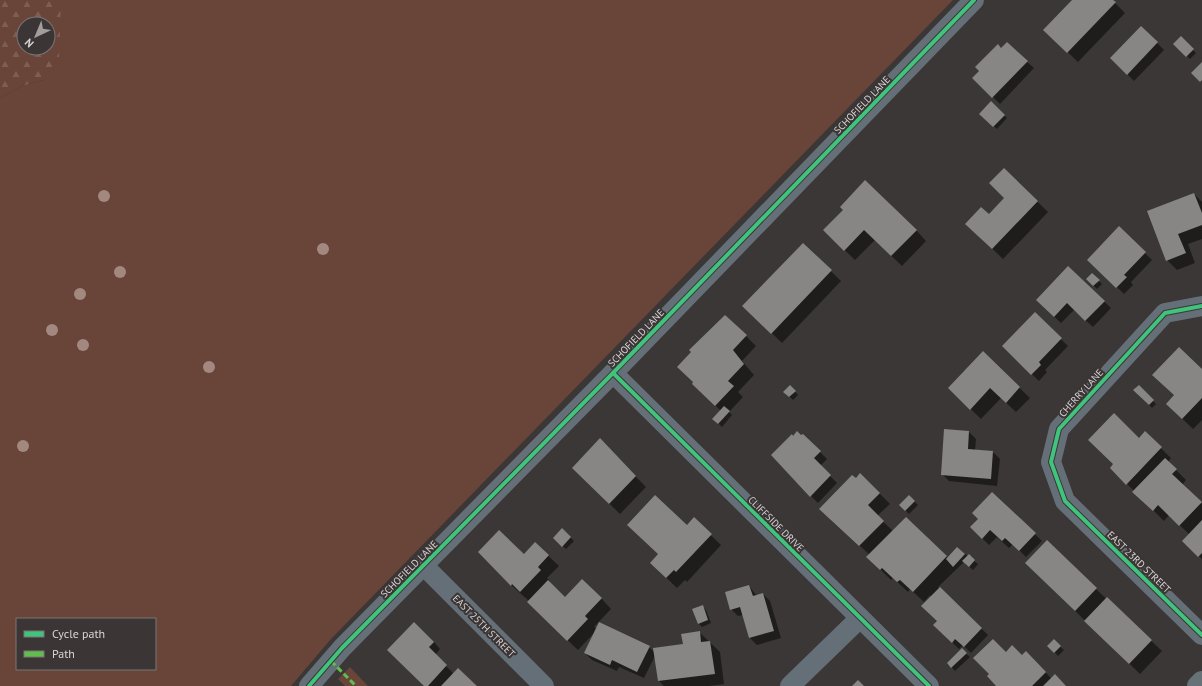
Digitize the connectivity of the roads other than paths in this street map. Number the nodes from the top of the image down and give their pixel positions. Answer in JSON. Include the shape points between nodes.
{"nodes":[{"id":1,"x":974,"y":0,"type":"edge"},
{"id":2,"x":1202,"y":306,"type":"edge"},
{"id":3,"x":613,"y":373,"type":"junction"},
{"id":4,"x":1065,"y":502,"type":"joint"},
{"id":5,"x":424,"y":566,"type":"junction"},
{"id":6,"x":860,"y":618,"type":"junction"},
{"id":7,"x":1202,"y":635,"type":"edge"},
{"id":8,"x":1202,"y":682,"type":"edge"},
{"id":9,"x":309,"y":686,"type":"edge"},
{"id":10,"x":544,"y":686,"type":"edge"},
{"id":11,"x":790,"y":686,"type":"edge"},
{"id":12,"x":928,"y":686,"type":"edge"},
{"id":13,"x":1198,"y":686,"type":"edge"}],
"edges":[{"from":1,"to":3,"type":"street","name":"SCHOFIELD LANE"},
{"from":2,"to":4,"type":"street","name":"CHERRY LANE","via":[[1165,313],[1059,429],[1051,462]]},
{"from":3,"to":5,"type":"street","name":"SCHOFIELD LANE"},
{"from":3,"to":6,"type":"street","name":"CLIFFSIDE DRIVE"},
{"from":4,"to":7,"type":"street","name":"EAST 23RD STREET"},
{"from":5,"to":9,"type":"street","name":"SCHOFIELD LANE","via":[[342,648]]},
{"from":5,"to":10,"type":"street","name":"EAST 25TH STREET"},
{"from":6,"to":11,"type":"street"},
{"from":6,"to":12,"type":"street","name":"CLIFFSIDE DRIVE"},
{"from":8,"to":13,"type":"main road"}]}
